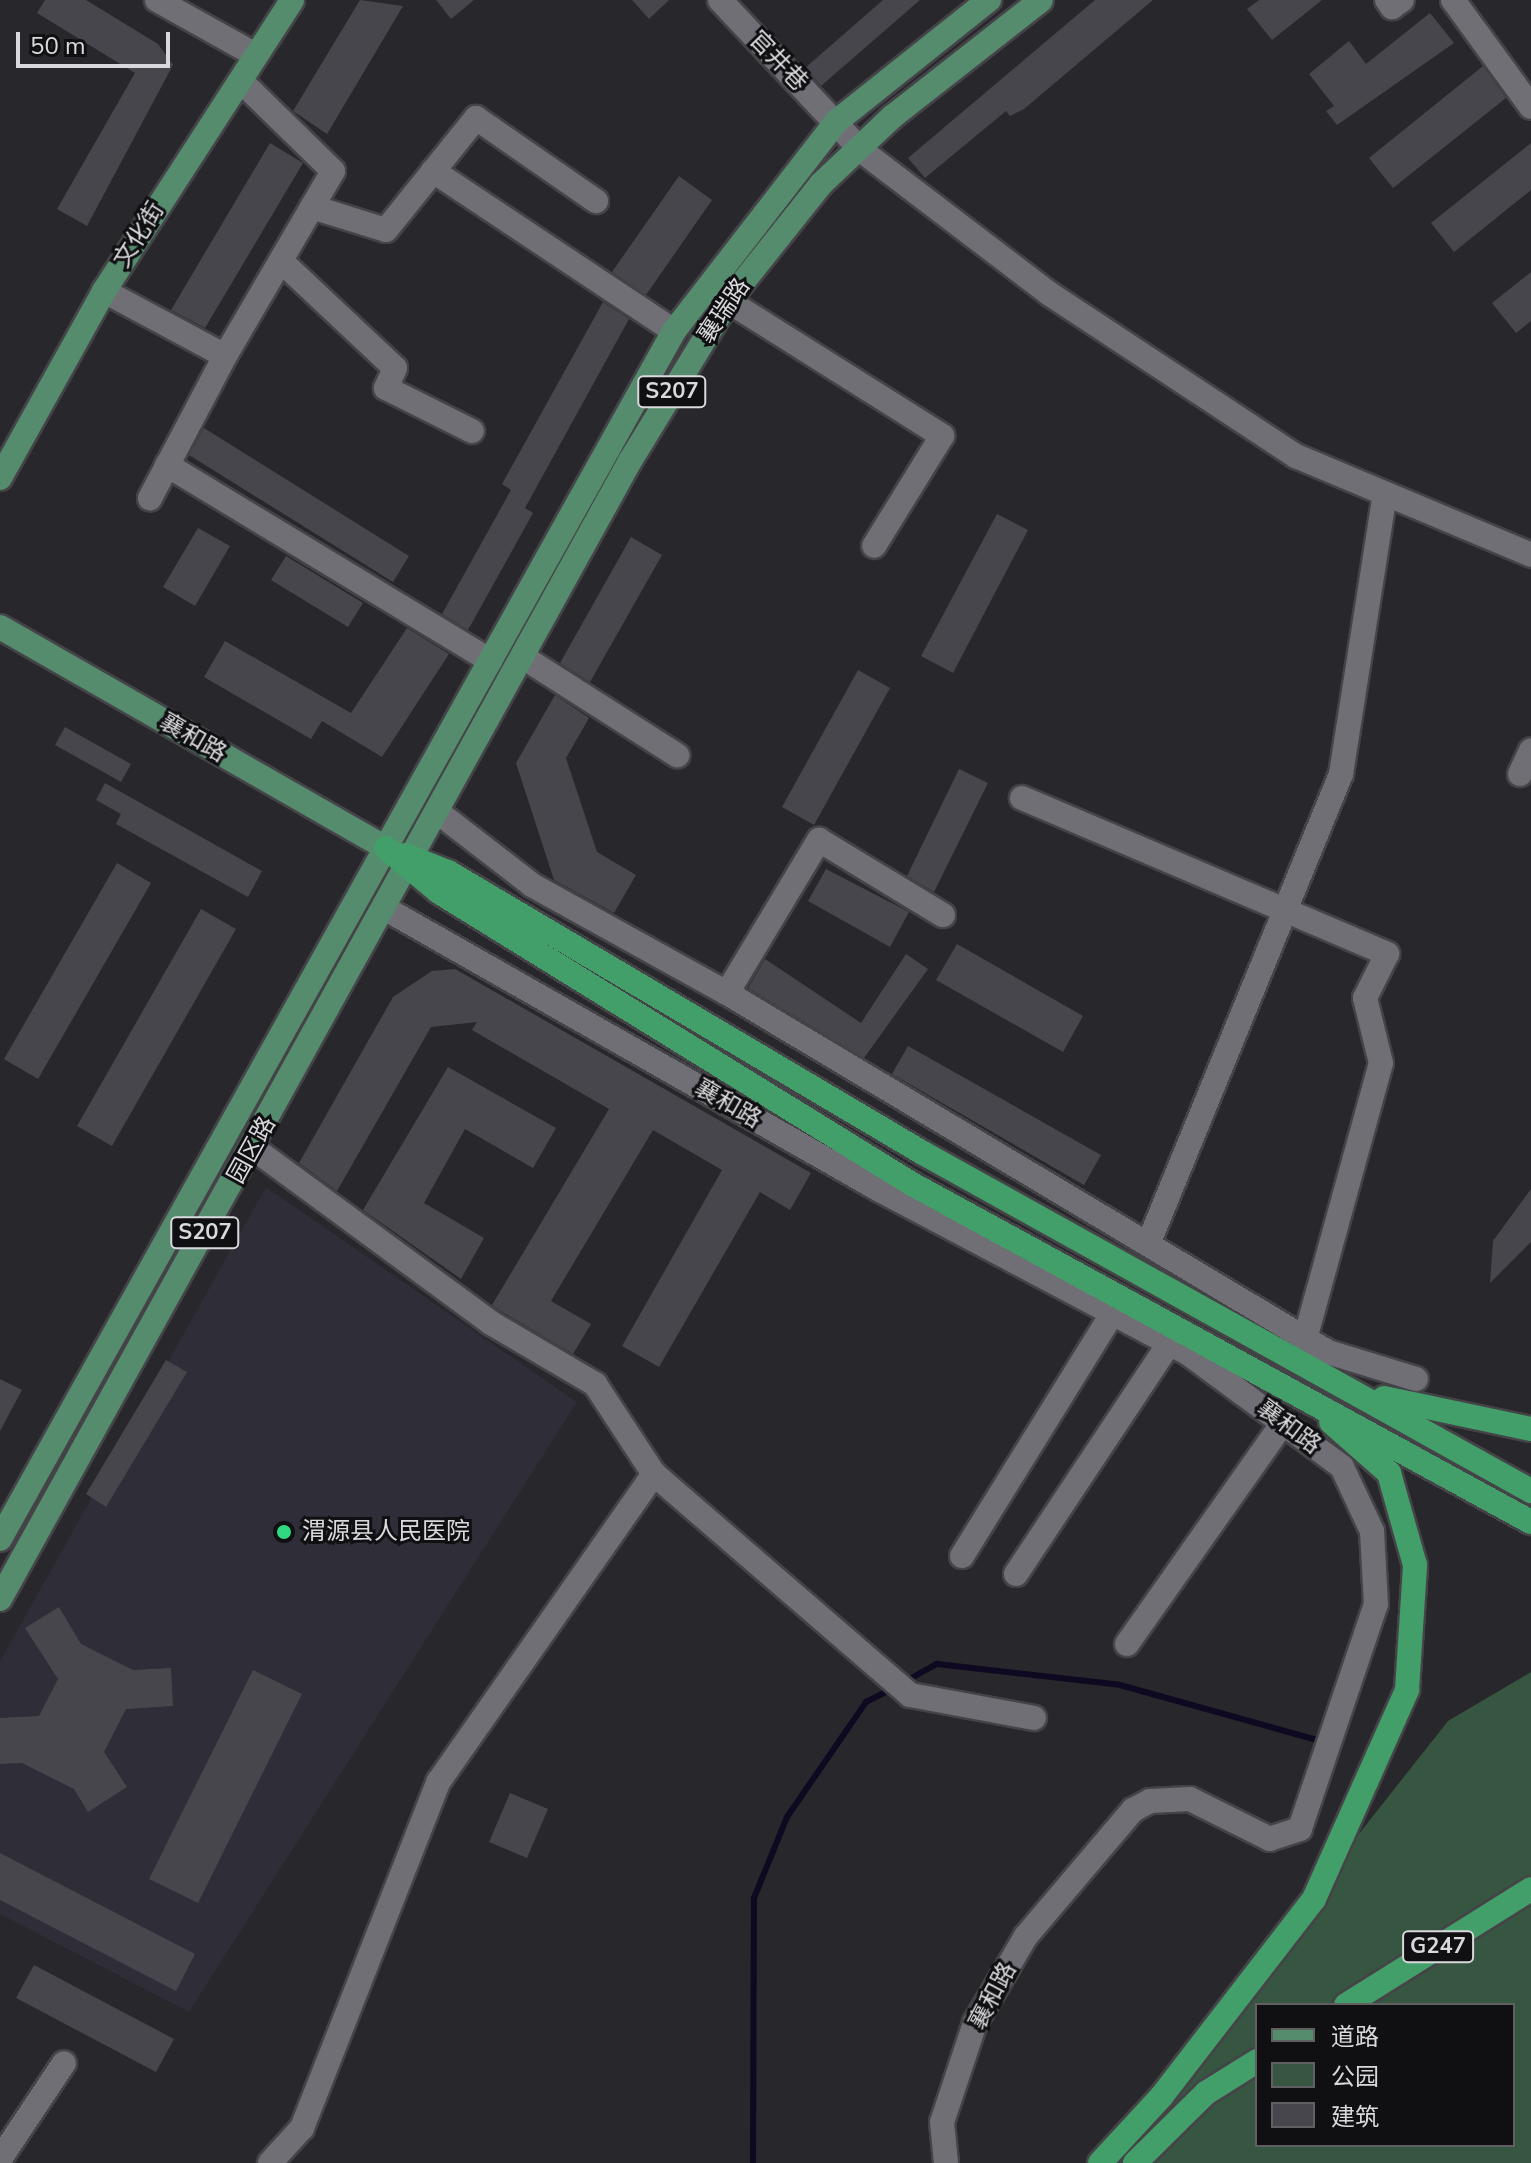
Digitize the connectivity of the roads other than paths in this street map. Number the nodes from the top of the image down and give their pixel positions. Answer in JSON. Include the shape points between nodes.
{"nodes":[{"id":1,"x":157,"y":0,"type":"edge"},
{"id":2,"x":292,"y":0,"type":"edge"},
{"id":3,"x":720,"y":0,"type":"edge"},
{"id":4,"x":989,"y":0,"type":"edge"},
{"id":5,"x":1041,"y":0,"type":"edge"},
{"id":6,"x":1387,"y":0,"type":"edge"},
{"id":7,"x":1402,"y":0,"type":"edge"},
{"id":8,"x":1453,"y":0,"type":"edge"},
{"id":9,"x":252,"y":53,"type":"junction"},
{"id":10,"x":248,"y":88,"type":"dead end"},
{"id":11,"x":1531,"y":107,"type":"edge"},
{"id":12,"x":836,"y":122,"type":"junction"},
{"id":13,"x":862,"y":151,"type":"junction"},
{"id":14,"x":433,"y":171,"type":"junction"},
{"id":15,"x":596,"y":201,"type":"dead end"},
{"id":16,"x":312,"y":207,"type":"junction"},
{"id":17,"x":281,"y":261,"type":"junction"},
{"id":18,"x":104,"y":291,"type":"junction"},
{"id":19,"x":728,"y":301,"type":"junction"},
{"id":20,"x":674,"y":331,"type":"junction"},
{"id":21,"x":225,"y":356,"type":"junction"},
{"id":22,"x":472,"y":431,"type":"dead end"},
{"id":23,"x":167,"y":465,"type":"junction"},
{"id":24,"x":0,"y":478,"type":"edge"},
{"id":25,"x":1385,"y":494,"type":"junction"},
{"id":26,"x":150,"y":498,"type":"dead end"},
{"id":27,"x":874,"y":546,"type":"dead end"},
{"id":28,"x":1531,"y":555,"type":"edge"},
{"id":29,"x":0,"y":627,"type":"edge"},
{"id":30,"x":523,"y":657,"type":"junction"},
{"id":31,"x":490,"y":661,"type":"junction"},
{"id":32,"x":1531,"y":750,"type":"edge"},
{"id":33,"x":677,"y":755,"type":"dead end"},
{"id":34,"x":1520,"y":774,"type":"dead end"},
{"id":35,"x":1022,"y":798,"type":"dead end"},
{"id":36,"x":439,"y":813,"type":"junction"},
{"id":37,"x":386,"y":848,"type":"junction"},
{"id":38,"x":410,"y":868,"type":"junction"},
{"id":39,"x":1284,"y":904,"type":"junction"},
{"id":40,"x":386,"y":909,"type":"junction"},
{"id":41,"x":943,"y":915,"type":"dead end"},
{"id":42,"x":727,"y":993,"type":"junction"},
{"id":43,"x":253,"y":1148,"type":"junction"},
{"id":44,"x":1149,"y":1242,"type":"junction"},
{"id":45,"x":1112,"y":1314,"type":"junction"},
{"id":46,"x":1305,"y":1338,"type":"junction"},
{"id":47,"x":1169,"y":1344,"type":"junction"},
{"id":48,"x":1416,"y":1379,"type":"dead end"},
{"id":49,"x":1296,"y":1391,"type":"junction"},
{"id":50,"x":1362,"y":1394,"type":"junction"},
{"id":51,"x":1283,"y":1423,"type":"junction"},
{"id":52,"x":1531,"y":1429,"type":"edge"},
{"id":53,"x":654,"y":1474,"type":"junction"},
{"id":54,"x":1531,"y":1491,"type":"edge"},
{"id":55,"x":1531,"y":1522,"type":"edge"},
{"id":56,"x":0,"y":1539,"type":"edge"},
{"id":57,"x":962,"y":1556,"type":"dead end"},
{"id":58,"x":1016,"y":1574,"type":"dead end"},
{"id":59,"x":0,"y":1599,"type":"edge"},
{"id":60,"x":1127,"y":1644,"type":"dead end"},
{"id":61,"x":1034,"y":1718,"type":"dead end"},
{"id":62,"x":1531,"y":1889,"type":"edge"},
{"id":63,"x":1349,"y":2003,"type":"edge"},
{"id":64,"x":1255,"y":2062,"type":"edge"},
{"id":65,"x":64,"y":2063,"type":"dead end"},
{"id":66,"x":0,"y":2159,"type":"edge"},
{"id":67,"x":270,"y":2163,"type":"edge"},
{"id":68,"x":946,"y":2163,"type":"edge"},
{"id":69,"x":1100,"y":2163,"type":"edge"},
{"id":70,"x":1135,"y":2163,"type":"edge"}],
"edges":[{"from":1,"to":9,"type":"street"},
{"from":2,"to":9,"type":"main road","name":"文化街"},
{"from":3,"to":12,"type":"street","name":"官井巷"},
{"from":4,"to":12,"type":"main road","name":"襄瑞路","number":"S207"},
{"from":5,"to":13,"type":"main road","name":"襄瑞路","number":"S207","via":[[892,117]]},
{"from":6,"to":7,"type":"street","via":[[1392,7]]},
{"from":8,"to":11,"type":"street"},
{"from":9,"to":18,"type":"main road","name":"文化街"},
{"from":10,"to":16,"type":"street","via":[[333,171]]},
{"from":12,"to":13,"type":"street","name":"官井巷"},
{"from":12,"to":20,"type":"main road","name":"襄瑞路","number":"S207"},
{"from":13,"to":19,"type":"main road","name":"襄瑞路","number":"S207","via":[[821,184]]},
{"from":13,"to":25,"type":"street","name":"官井巷","via":[[1050,294],[1283,448]]},
{"from":14,"to":15,"type":"street","via":[[476,118]]},
{"from":14,"to":16,"type":"street","via":[[386,230]]},
{"from":14,"to":20,"type":"street"},
{"from":16,"to":17,"type":"street"},
{"from":17,"to":21,"type":"street"},
{"from":17,"to":22,"type":"street","via":[[395,368],[386,388]]},
{"from":18,"to":21,"type":"street"},
{"from":18,"to":24,"type":"main road","name":"文化街"},
{"from":19,"to":27,"type":"street","via":[[942,436]]},
{"from":19,"to":30,"type":"main road","name":"襄瑞路","number":"S207"},
{"from":20,"to":31,"type":"main road","name":"襄瑞路","number":"S207"},
{"from":21,"to":23,"type":"street"},
{"from":23,"to":26,"type":"street"},
{"from":23,"to":31,"type":"street"},
{"from":25,"to":28,"type":"street","name":"官井巷"},
{"from":25,"to":39,"type":"street","via":[[1341,774]]},
{"from":29,"to":37,"type":"main road","name":"襄和路"},
{"from":30,"to":33,"type":"street"},
{"from":30,"to":36,"type":"main road","name":"襄瑞路","number":"S207"},
{"from":31,"to":37,"type":"main road","name":"襄瑞路","number":"S207"},
{"from":32,"to":34,"type":"street"},
{"from":35,"to":39,"type":"street"},
{"from":36,"to":38,"type":"main road","name":"襄瑞路","number":"S207"},
{"from":36,"to":42,"type":"street","via":[[532,885]]},
{"from":37,"to":38,"type":"highway"},
{"from":37,"to":50,"type":"highway","via":[[448,872],[923,1153]]},
{"from":37,"to":56,"type":"main road","name":"园区路","number":"S207"},
{"from":38,"to":40,"type":"main road","name":"园区路","number":"S207"},
{"from":38,"to":49,"type":"highway","via":[[912,1184]]},
{"from":39,"to":44,"type":"street"},
{"from":39,"to":46,"type":"street","via":[[1387,954],[1365,998],[1381,1063]]},
{"from":40,"to":43,"type":"main road","name":"园区路","number":"S207"},
{"from":40,"to":45,"type":"street","name":"襄和路"},
{"from":41,"to":42,"type":"street","via":[[819,840]]},
{"from":42,"to":44,"type":"street"},
{"from":43,"to":53,"type":"street","via":[[491,1323],[595,1384]]},
{"from":43,"to":59,"type":"main road","name":"园区路","number":"S207"},
{"from":44,"to":46,"type":"street"},
{"from":45,"to":47,"type":"street","name":"襄和路"},
{"from":45,"to":57,"type":"street"},
{"from":46,"to":48,"type":"street"},
{"from":47,"to":51,"type":"street","name":"襄和路"},
{"from":47,"to":58,"type":"street"},
{"from":49,"to":55,"type":"highway"},
{"from":49,"to":69,"type":"highway","via":[[1389,1473],[1415,1565],[1407,1690],[1314,1899],[1161,2097]]},
{"from":50,"to":52,"type":"highway"},
{"from":50,"to":54,"type":"highway"},
{"from":51,"to":60,"type":"street"},
{"from":51,"to":68,"type":"street","name":"襄和路","via":[[1342,1467],[1372,1531],[1376,1604],[1300,1829],[1270,1839],[1190,1799],[1150,1801],[1133,1810],[1026,1936],[975,2023],[942,2122]]},
{"from":53,"to":61,"type":"street","via":[[910,1695]]},
{"from":53,"to":67,"type":"street","via":[[439,1781],[302,2128]]},
{"from":62,"to":63,"type":"highway","number":"G247"},
{"from":64,"to":70,"type":"highway","via":[[1206,2093]]},
{"from":65,"to":66,"type":"street"}]}
